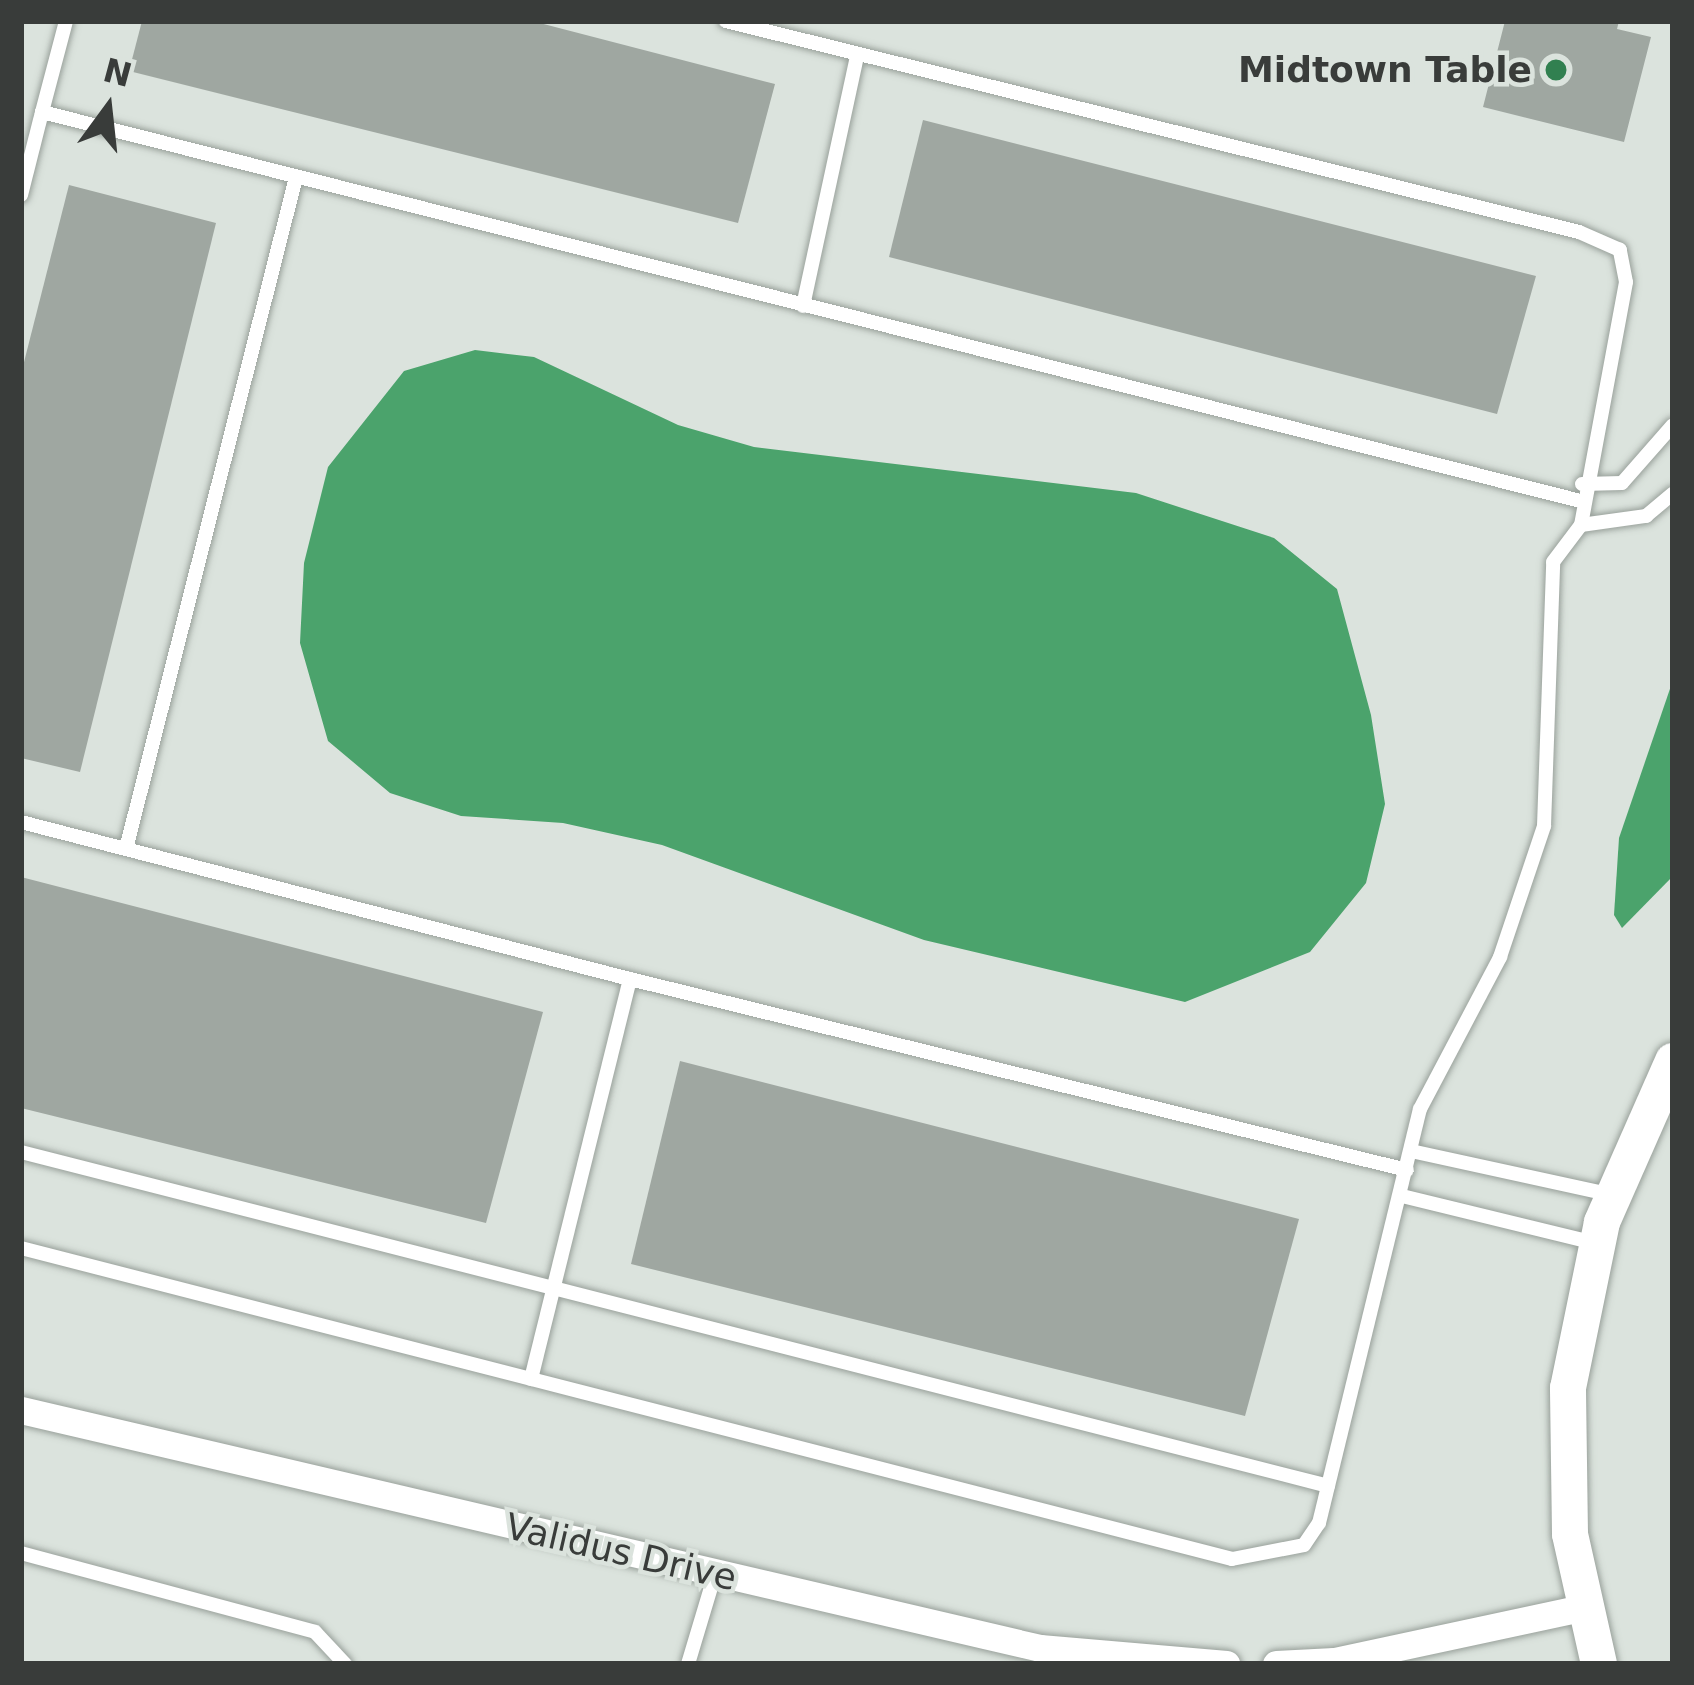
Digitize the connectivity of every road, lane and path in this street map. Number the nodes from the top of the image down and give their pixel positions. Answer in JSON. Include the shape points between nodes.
{"nodes":[{"id":1,"x":66,"y":21,"type":"edge"},
{"id":2,"x":726,"y":21,"type":"edge"},
{"id":3,"x":857,"y":56,"type":"junction"},
{"id":4,"x":42,"y":112,"type":"junction"},
{"id":5,"x":296,"y":177,"type":"junction"},
{"id":6,"x":21,"y":196,"type":"edge"},
{"id":7,"x":803,"y":306,"type":"junction"},
{"id":8,"x":1673,"y":425,"type":"edge"},
{"id":9,"x":1582,"y":484,"type":"junction"},
{"id":10,"x":1673,"y":494,"type":"edge"},
{"id":11,"x":1581,"y":501,"type":"junction"},
{"id":12,"x":1581,"y":525,"type":"junction"},
{"id":13,"x":21,"y":822,"type":"edge"},
{"id":14,"x":126,"y":849,"type":"junction"},
{"id":15,"x":629,"y":979,"type":"junction"},
{"id":16,"x":1673,"y":1061,"type":"edge"},
{"id":17,"x":1411,"y":1151,"type":"junction"},
{"id":18,"x":21,"y":1152,"type":"edge"},
{"id":19,"x":1407,"y":1170,"type":"junction"},
{"id":20,"x":1613,"y":1195,"type":"junction"},
{"id":21,"x":1402,"y":1196,"type":"junction"},
{"id":22,"x":1598,"y":1244,"type":"junction"},
{"id":23,"x":21,"y":1248,"type":"edge"},
{"id":24,"x":554,"y":1288,"type":"junction"},
{"id":25,"x":531,"y":1379,"type":"junction"},
{"id":26,"x":21,"y":1411,"type":"edge"},
{"id":27,"x":1328,"y":1486,"type":"junction"},
{"id":28,"x":21,"y":1553,"type":"edge"},
{"id":29,"x":715,"y":1574,"type":"junction"},
{"id":30,"x":1586,"y":1607,"type":"junction"},
{"id":31,"x":345,"y":1664,"type":"edge"},
{"id":32,"x":688,"y":1664,"type":"edge"},
{"id":33,"x":1226,"y":1664,"type":"edge"},
{"id":34,"x":1280,"y":1664,"type":"edge"},
{"id":35,"x":1599,"y":1664,"type":"edge"}],
"edges":[{"from":1,"to":4,"type":"lane"},
{"from":2,"to":3,"type":"lane"},
{"from":3,"to":7,"type":"lane"},
{"from":3,"to":9,"type":"lane","via":[[1579,232],[1620,250],[1626,282]]},
{"from":4,"to":5,"type":"lane"},
{"from":4,"to":6,"type":"lane"},
{"from":5,"to":7,"type":"lane"},
{"from":5,"to":14,"type":"lane"},
{"from":7,"to":11,"type":"lane"},
{"from":8,"to":9,"type":"lane","via":[[1622,483]]},
{"from":9,"to":11,"type":"lane"},
{"from":10,"to":12,"type":"lane","via":[[1646,516]]},
{"from":11,"to":12,"type":"lane"},
{"from":12,"to":17,"type":"lane","via":[[1553,562],[1544,826],[1500,957],[1420,1108]]},
{"from":13,"to":14,"type":"lane"},
{"from":14,"to":15,"type":"lane"},
{"from":15,"to":19,"type":"lane"},
{"from":15,"to":24,"type":"lane"},
{"from":16,"to":20,"type":"street"},
{"from":17,"to":19,"type":"lane"},
{"from":17,"to":20,"type":"lane"},
{"from":18,"to":24,"type":"lane"},
{"from":19,"to":21,"type":"lane"},
{"from":20,"to":22,"type":"street"},
{"from":21,"to":22,"type":"lane"},
{"from":21,"to":27,"type":"lane"},
{"from":22,"to":30,"type":"street","via":[[1568,1388],[1570,1534]]},
{"from":23,"to":25,"type":"lane"},
{"from":24,"to":25,"type":"lane"},
{"from":24,"to":27,"type":"lane"},
{"from":25,"to":27,"type":"lane","via":[[1232,1559],[1304,1545]]},
{"from":26,"to":29,"type":"street","name":"Validus Drive"},
{"from":28,"to":31,"type":"lane","via":[[315,1632]]},
{"from":29,"to":32,"type":"lane"},
{"from":29,"to":33,"type":"street","name":"Validus Drive","via":[[1040,1648]]},
{"from":30,"to":34,"type":"street"},
{"from":30,"to":35,"type":"street"}]}
